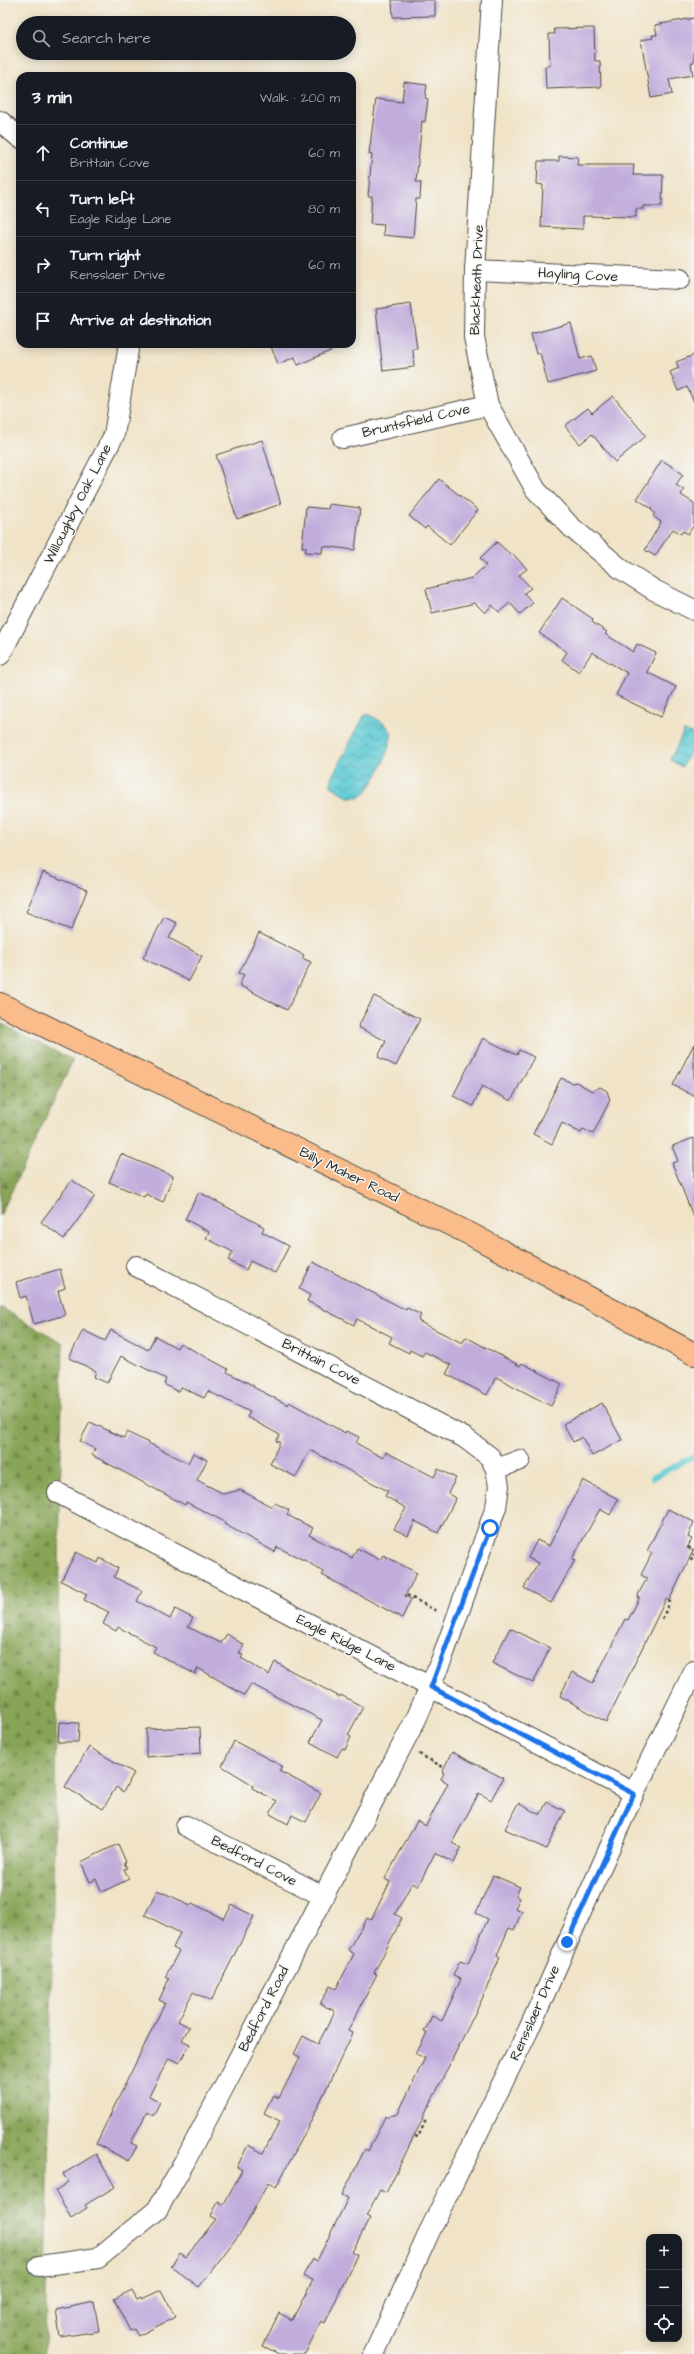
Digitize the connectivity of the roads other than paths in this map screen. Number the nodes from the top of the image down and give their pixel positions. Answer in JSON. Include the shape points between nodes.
{"nodes":[{"id":1,"x":492,"y":0,"type":"edge"},
{"id":2,"x":0,"y":121,"type":"edge"},
{"id":3,"x":16,"y":135,"type":"edge"},
{"id":4,"x":475,"y":270,"type":"junction"},
{"id":5,"x":680,"y":279,"type":"dead end"},
{"id":6,"x":128,"y":348,"type":"edge"},
{"id":7,"x":488,"y":405,"type":"junction"},
{"id":8,"x":343,"y":438,"type":"dead end"},
{"id":9,"x":694,"y":610,"type":"edge"},
{"id":10,"x":0,"y":655,"type":"edge"},
{"id":11,"x":0,"y":1004,"type":"edge"},
{"id":12,"x":136,"y":1266,"type":"dead end"},
{"id":13,"x":694,"y":1354,"type":"edge"},
{"id":14,"x":520,"y":1460,"type":"dead end"},
{"id":15,"x":496,"y":1469,"type":"junction"},
{"id":16,"x":58,"y":1493,"type":"dead end"},
{"id":17,"x":694,"y":1671,"type":"edge"},
{"id":18,"x":431,"y":1687,"type":"junction"},
{"id":19,"x":634,"y":1794,"type":"junction"},
{"id":20,"x":186,"y":1826,"type":"dead end"},
{"id":21,"x":323,"y":1896,"type":"junction"},
{"id":22,"x":39,"y":2266,"type":"dead end"},
{"id":23,"x":374,"y":2354,"type":"edge"}],
"edges":[{"from":1,"to":4,"type":"street","name":"Blackheath Drive"},
{"from":2,"to":3,"type":"street"},
{"from":4,"to":5,"type":"street","name":"Hayling Cove"},
{"from":4,"to":7,"type":"street","name":"Blackheath Drive","via":[[474,337]]},
{"from":6,"to":10,"type":"street","name":"Willoughby Oak Lane","via":[[114,435]]},
{"from":7,"to":8,"type":"street","name":"Bruntsfield Cove"},
{"from":7,"to":9,"type":"street","name":"Blackheath Drive","via":[[536,490],[571,527],[621,569],[654,590]]},
{"from":11,"to":13,"type":"main road","name":"Billy Maher Road","via":[[472,1235]]},
{"from":12,"to":15,"type":"street","name":"Brittain Cove","via":[[465,1438],[490,1457]]},
{"from":14,"to":15,"type":"street"},
{"from":15,"to":18,"type":"street","name":"Brittain Cove","via":[[499,1486],[496,1508]]},
{"from":16,"to":18,"type":"street","name":"Eagle Ridge Lane"},
{"from":17,"to":19,"type":"street","name":"Rensslaer Drive"},
{"from":18,"to":19,"type":"street","name":"Eagle Ridge Lane"},
{"from":18,"to":21,"type":"street","name":"Bedford Road"},
{"from":19,"to":23,"type":"street","name":"Rensslaer Drive","via":[[528,2031],[433,2224]]},
{"from":20,"to":21,"type":"street","name":"Bedford Cove"},
{"from":21,"to":22,"type":"street","name":"Bedford Road","via":[[188,2156],[157,2210],[98,2258]]}]}
